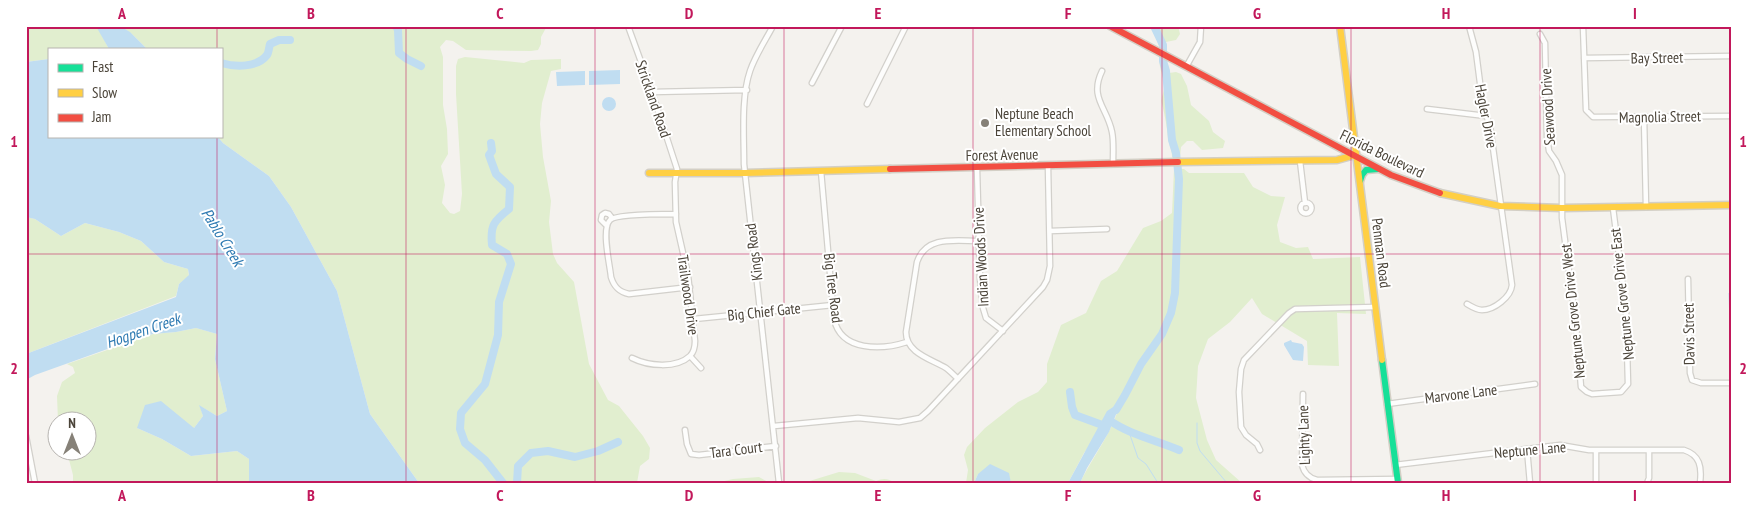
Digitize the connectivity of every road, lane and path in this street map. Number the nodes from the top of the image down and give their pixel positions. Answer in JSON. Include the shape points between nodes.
{"nodes":[{"id":1,"x":628,"y":26,"type":"edge"},
{"id":2,"x":773,"y":26,"type":"edge"},
{"id":3,"x":842,"y":26,"type":"edge"},
{"id":4,"x":906,"y":26,"type":"edge"},
{"id":5,"x":1110,"y":26,"type":"edge"},
{"id":6,"x":1201,"y":26,"type":"edge"},
{"id":7,"x":1340,"y":26,"type":"edge"},
{"id":8,"x":1470,"y":26,"type":"edge"},
{"id":9,"x":1583,"y":26,"type":"edge"},
{"id":10,"x":1540,"y":34,"type":"dead end"},
{"id":11,"x":1731,"y":56,"type":"edge"},
{"id":12,"x":1584,"y":58,"type":"junction"},
{"id":13,"x":1186,"y":67,"type":"junction"},
{"id":14,"x":1102,"y":71,"type":"dead end"},
{"id":15,"x":812,"y":83,"type":"dead end"},
{"id":16,"x":747,"y":90,"type":"junction"},
{"id":17,"x":652,"y":92,"type":"junction"},
{"id":18,"x":867,"y":104,"type":"dead end"},
{"id":19,"x":1427,"y":109,"type":"dead end"},
{"id":20,"x":1486,"y":116,"type":"junction"},
{"id":21,"x":1731,"y":116,"type":"edge"},
{"id":22,"x":1644,"y":117,"type":"junction"},
{"id":23,"x":1355,"y":155,"type":"junction"},
{"id":24,"x":1300,"y":161,"type":"junction"},
{"id":25,"x":1113,"y":164,"type":"junction"},
{"id":26,"x":1048,"y":166,"type":"junction"},
{"id":27,"x":977,"y":168,"type":"junction"},
{"id":28,"x":1380,"y":169,"type":"junction"},
{"id":29,"x":821,"y":171,"type":"junction"},
{"id":30,"x":649,"y":172,"type":"dead end"},
{"id":31,"x":677,"y":172,"type":"junction"},
{"id":32,"x":745,"y":173,"type":"junction"},
{"id":33,"x":1360,"y":187,"type":"junction"},
{"id":34,"x":1305,"y":203,"type":"dead end"},
{"id":35,"x":1731,"y":205,"type":"edge"},
{"id":36,"x":1500,"y":206,"type":"junction"},
{"id":37,"x":1646,"y":207,"type":"junction"},
{"id":38,"x":1562,"y":208,"type":"junction"},
{"id":39,"x":1612,"y":208,"type":"junction"},
{"id":40,"x":676,"y":214,"type":"junction"},
{"id":41,"x":612,"y":218,"type":"junction"},
{"id":42,"x":607,"y":226,"type":"junction"},
{"id":43,"x":1107,"y":229,"type":"dead end"},
{"id":44,"x":1050,"y":231,"type":"junction"},
{"id":45,"x":979,"y":241,"type":"junction"},
{"id":46,"x":1688,"y":279,"type":"dead end"},
{"id":47,"x":690,"y":287,"type":"junction"},
{"id":48,"x":1466,"y":304,"type":"dead end"},
{"id":49,"x":833,"y":305,"type":"junction"},
{"id":50,"x":1375,"y":307,"type":"junction"},
{"id":51,"x":761,"y":312,"type":"junction"},
{"id":52,"x":694,"y":319,"type":"junction"},
{"id":53,"x":1003,"y":331,"type":"junction"},
{"id":54,"x":908,"y":342,"type":"junction"},
{"id":55,"x":690,"y":356,"type":"junction"},
{"id":56,"x":632,"y":358,"type":"dead end"},
{"id":57,"x":701,"y":368,"type":"dead end"},
{"id":58,"x":958,"y":379,"type":"junction"},
{"id":59,"x":1731,"y":383,"type":"edge"},
{"id":60,"x":1535,"y":384,"type":"dead end"},
{"id":61,"x":1303,"y":394,"type":"dead end"},
{"id":62,"x":1606,"y":394,"type":"joint"},
{"id":63,"x":1387,"y":404,"type":"junction"},
{"id":64,"x":774,"y":426,"type":"junction"},
{"id":65,"x":685,"y":430,"type":"dead end"},
{"id":66,"x":26,"y":436,"type":"edge"},
{"id":67,"x":776,"y":446,"type":"junction"},
{"id":68,"x":1527,"y":449,"type":"junction"},
{"id":69,"x":1260,"y":450,"type":"dead end"},
{"id":70,"x":1596,"y":450,"type":"junction"},
{"id":71,"x":1649,"y":450,"type":"junction"},
{"id":72,"x":1395,"y":465,"type":"junction"},
{"id":73,"x":1397,"y":481,"type":"edge"},
{"id":74,"x":1596,"y":482,"type":"dead end"},
{"id":75,"x":35,"y":483,"type":"edge"},
{"id":76,"x":779,"y":483,"type":"edge"},
{"id":77,"x":1530,"y":483,"type":"edge"},
{"id":78,"x":1647,"y":483,"type":"edge"},
{"id":79,"x":1700,"y":483,"type":"edge"}],
"edges":[{"from":1,"to":17,"type":"street","name":"Strickland Road"},
{"from":2,"to":16,"type":"street","name":"Kings Road","via":[[751,70]]},
{"from":3,"to":15,"type":"street"},
{"from":4,"to":18,"type":"street"},
{"from":5,"to":13,"type":"street","name":"Florida Boulevard"},
{"from":6,"to":13,"type":"street","via":[[1200,42]]},
{"from":7,"to":23,"type":"street","name":"Penman Road"},
{"from":8,"to":20,"type":"street","name":"Hagler Drive"},
{"from":9,"to":12,"type":"street"},
{"from":10,"to":38,"type":"street","name":"Seawood Drive","via":[[1545,43],[1548,146],[1562,175]]},
{"from":11,"to":12,"type":"street","name":"Bay Street"},
{"from":12,"to":22,"type":"street","name":"Magnolia Street","via":[[1586,110],[1590,115],[1597,118]]},
{"from":13,"to":23,"type":"street","name":"Florida Boulevard"},
{"from":14,"to":25,"type":"street","via":[[1096,87],[1112,132]]},
{"from":16,"to":17,"type":"street"},
{"from":16,"to":32,"type":"street","name":"Kings Road"},
{"from":17,"to":31,"type":"street","name":"Strickland Road"},
{"from":19,"to":20,"type":"street"},
{"from":20,"to":36,"type":"street","name":"Hagler Drive"},
{"from":21,"to":22,"type":"street","name":"Magnolia Street"},
{"from":22,"to":37,"type":"street"},
{"from":23,"to":24,"type":"street","name":"Forest Avenue","via":[[1337,160]]},
{"from":23,"to":28,"type":"street","name":"Florida Boulevard"},
{"from":23,"to":33,"type":"street","name":"Penman Road"},
{"from":24,"to":25,"type":"street","name":"Forest Avenue"},
{"from":24,"to":34,"type":"street"},
{"from":25,"to":26,"type":"street","name":"Forest Avenue"},
{"from":26,"to":27,"type":"street","name":"Forest Avenue"},
{"from":26,"to":44,"type":"street"},
{"from":27,"to":29,"type":"street","name":"Forest Avenue"},
{"from":27,"to":45,"type":"street","name":"Indian Woods Drive"},
{"from":28,"to":33,"type":"street","via":[[1364,171]]},
{"from":28,"to":36,"type":"street","name":"Florida Boulevard","via":[[1445,195]]},
{"from":29,"to":32,"type":"street","name":"Forest Avenue"},
{"from":29,"to":49,"type":"street","name":"Big Tree Road"},
{"from":30,"to":31,"type":"street","name":"Forest Avenue"},
{"from":31,"to":32,"type":"street","name":"Forest Avenue"},
{"from":31,"to":40,"type":"street","name":"Trailwood Drive"},
{"from":32,"to":51,"type":"street","name":"Kings Road"},
{"from":33,"to":50,"type":"street","name":"Penman Road"},
{"from":35,"to":37,"type":"street","name":"Florida Boulevard"},
{"from":36,"to":38,"type":"street","name":"Florida Boulevard"},
{"from":36,"to":48,"type":"street","name":"Hagler Drive","via":[[1512,289],[1506,298],[1487,309]]},
{"from":37,"to":39,"type":"street","name":"Florida Boulevard"},
{"from":38,"to":39,"type":"street","name":"Florida Boulevard"},
{"from":38,"to":62,"type":"street","name":"Neptune Grove Drive West","via":[[1581,387],[1592,394]]},
{"from":39,"to":62,"type":"street","name":"Neptune Grove Drive East","via":[[1626,310],[1629,378],[1624,391]]},
{"from":40,"to":41,"type":"street"},
{"from":40,"to":47,"type":"street","name":"Trailwood Drive"},
{"from":41,"to":42,"type":"street"},
{"from":41,"to":42,"type":"street","via":[[609,214],[602,215],[601,220]]},
{"from":42,"to":47,"type":"street","via":[[611,277],[619,290],[633,294]]},
{"from":43,"to":44,"type":"street"},
{"from":44,"to":53,"type":"street","via":[[1047,280]]},
{"from":45,"to":53,"type":"street","name":"Indian Woods Drive","via":[[984,313]]},
{"from":45,"to":54,"type":"street","via":[[936,242],[921,252],[906,332]]},
{"from":46,"to":59,"type":"street","name":"Davis Street","via":[[1692,380]]},
{"from":47,"to":52,"type":"street","name":"Trailwood Drive"},
{"from":49,"to":51,"type":"street","name":"Big Chief Gate"},
{"from":49,"to":54,"type":"street","name":"Big Tree Road","via":[[837,328],[852,343],[887,346]]},
{"from":50,"to":63,"type":"street","name":"Penman Road"},
{"from":50,"to":69,"type":"street","via":[[1295,310],[1244,360],[1239,392],[1241,427]]},
{"from":51,"to":52,"type":"street","name":"Big Chief Gate"},
{"from":51,"to":64,"type":"street","name":"Kings Road"},
{"from":52,"to":55,"type":"street","name":"Trailwood Drive","via":[[696,341]]},
{"from":53,"to":58,"type":"street"},
{"from":54,"to":58,"type":"street","via":[[916,352]]},
{"from":55,"to":56,"type":"street","name":"Trailwood Drive","via":[[665,364],[640,362]]},
{"from":55,"to":57,"type":"street"},
{"from":58,"to":64,"type":"street","via":[[920,418],[910,421],[858,418]]},
{"from":60,"to":63,"type":"street","name":"Marvone Lane"},
{"from":61,"to":73,"type":"street","name":"Lighty Lane","via":[[1302,465],[1310,478]]},
{"from":63,"to":72,"type":"street","name":"Penman Road"},
{"from":64,"to":67,"type":"street","name":"Kings Road"},
{"from":65,"to":67,"type":"street","name":"Tara Court","via":[[691,454]]},
{"from":66,"to":75,"type":"street"},
{"from":67,"to":76,"type":"street","name":"Kings Road"},
{"from":68,"to":70,"type":"street","name":"Neptune Lane","via":[[1560,445]]},
{"from":68,"to":72,"type":"street","name":"Neptune Lane"},
{"from":68,"to":77,"type":"street"},
{"from":70,"to":71,"type":"street","name":"Neptune Lane"},
{"from":70,"to":74,"type":"street"},
{"from":71,"to":78,"type":"street"},
{"from":71,"to":79,"type":"street","name":"Neptune Lane","via":[[1684,450],[1693,454],[1701,465]]},
{"from":72,"to":73,"type":"street","name":"Penman Road"}]}
